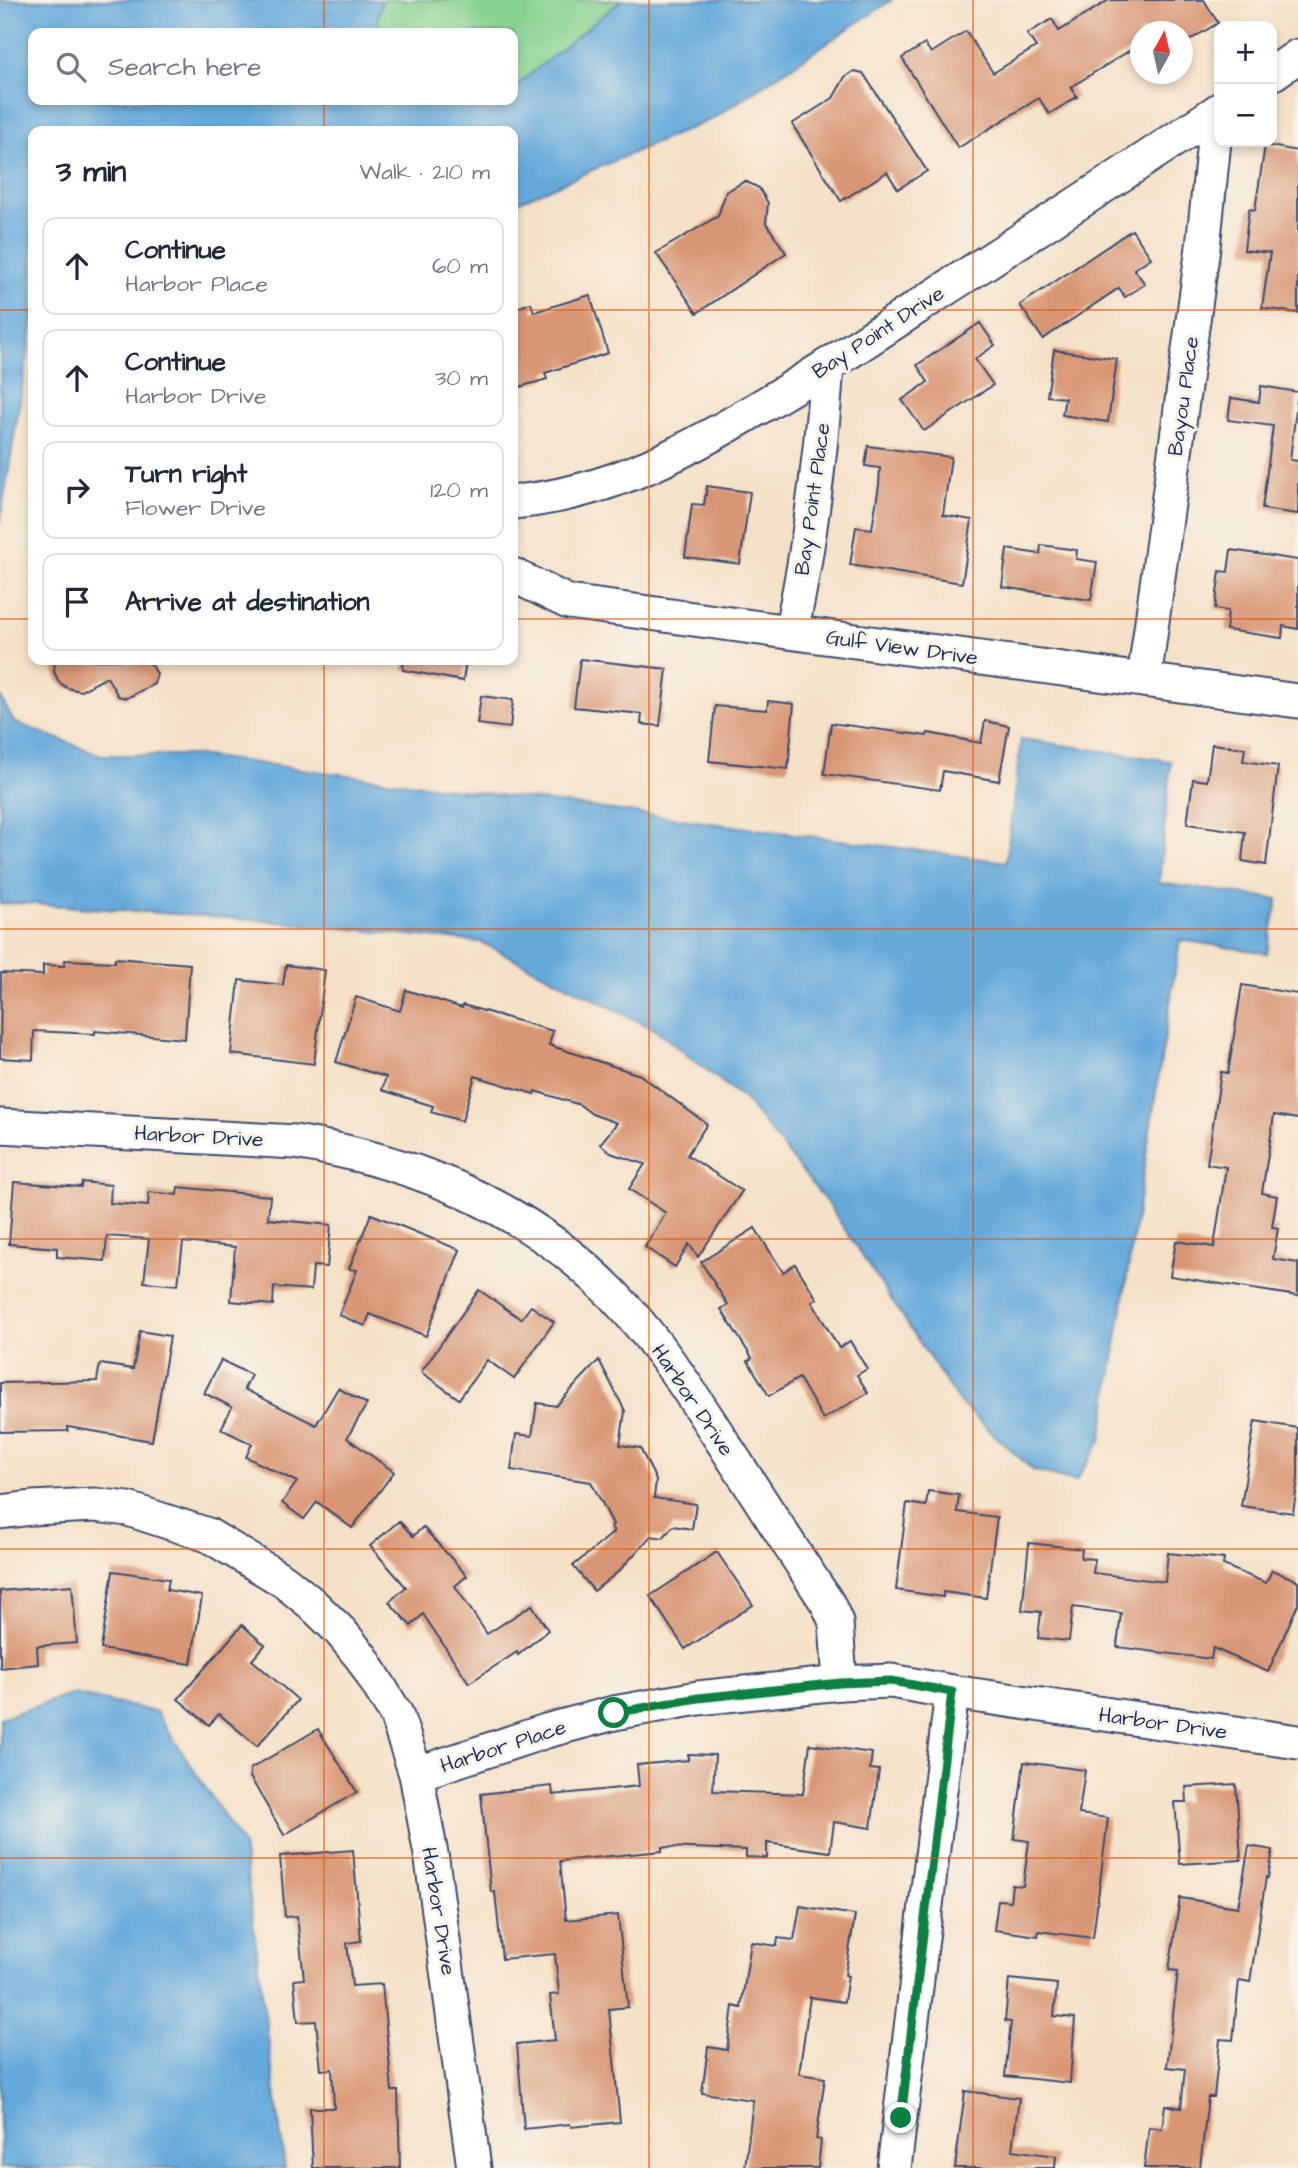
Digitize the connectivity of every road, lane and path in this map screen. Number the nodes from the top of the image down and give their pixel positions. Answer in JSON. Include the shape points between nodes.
{"nodes":[{"id":1,"x":1298,"y":56,"type":"edge"},
{"id":2,"x":1277,"y":71,"type":"edge"},
{"id":3,"x":1214,"y":114,"type":"edge"},
{"id":4,"x":1214,"y":147,"type":"edge"},
{"id":5,"x":828,"y":366,"type":"junction"},
{"id":6,"x":518,"y":502,"type":"edge"},
{"id":7,"x":518,"y":577,"type":"edge"},
{"id":8,"x":791,"y":632,"type":"junction"},
{"id":9,"x":1144,"y":680,"type":"junction"},
{"id":10,"x":1298,"y":701,"type":"edge"},
{"id":11,"x":0,"y":1126,"type":"edge"},
{"id":12,"x":0,"y":1512,"type":"edge"},
{"id":13,"x":840,"y":1683,"type":"junction"},
{"id":14,"x":952,"y":1692,"type":"junction"},
{"id":15,"x":1298,"y":1742,"type":"edge"},
{"id":16,"x":416,"y":1774,"type":"junction"},
{"id":17,"x":474,"y":2168,"type":"edge"},
{"id":18,"x":894,"y":2168,"type":"edge"}],
"edges":[{"from":1,"to":2,"type":"street"},
{"from":3,"to":5,"type":"street","name":"Bay Point Drive"},
{"from":4,"to":9,"type":"street","name":"Bayou Place"},
{"from":5,"to":6,"type":"street","name":"Bay Point Drive","via":[[709,438],[628,476],[581,491]]},
{"from":5,"to":8,"type":"street","name":"Bay Point Place"},
{"from":7,"to":8,"type":"street","name":"Gulf View Drive","via":[[568,602]]},
{"from":8,"to":9,"type":"street","name":"Gulf View Drive"},
{"from":9,"to":10,"type":"street","name":"Gulf View Drive"},
{"from":11,"to":13,"type":"street","name":"Harbor Drive","via":[[331,1147],[412,1169],[525,1224],[589,1272],[666,1356],[828,1604],[836,1622]]},
{"from":12,"to":16,"type":"street","name":"Harbor Drive","via":[[95,1505],[128,1509],[208,1535],[284,1581],[312,1603],[362,1658],[396,1714]]},
{"from":13,"to":14,"type":"street","name":"Harbor Drive","via":[[891,1681]]},
{"from":13,"to":16,"type":"street","name":"Harbor Place","via":[[698,1698],[614,1713]]},
{"from":14,"to":15,"type":"street","name":"Harbor Drive"},
{"from":14,"to":18,"type":"street"},
{"from":16,"to":17,"type":"street","name":"Harbor Drive"}]}
